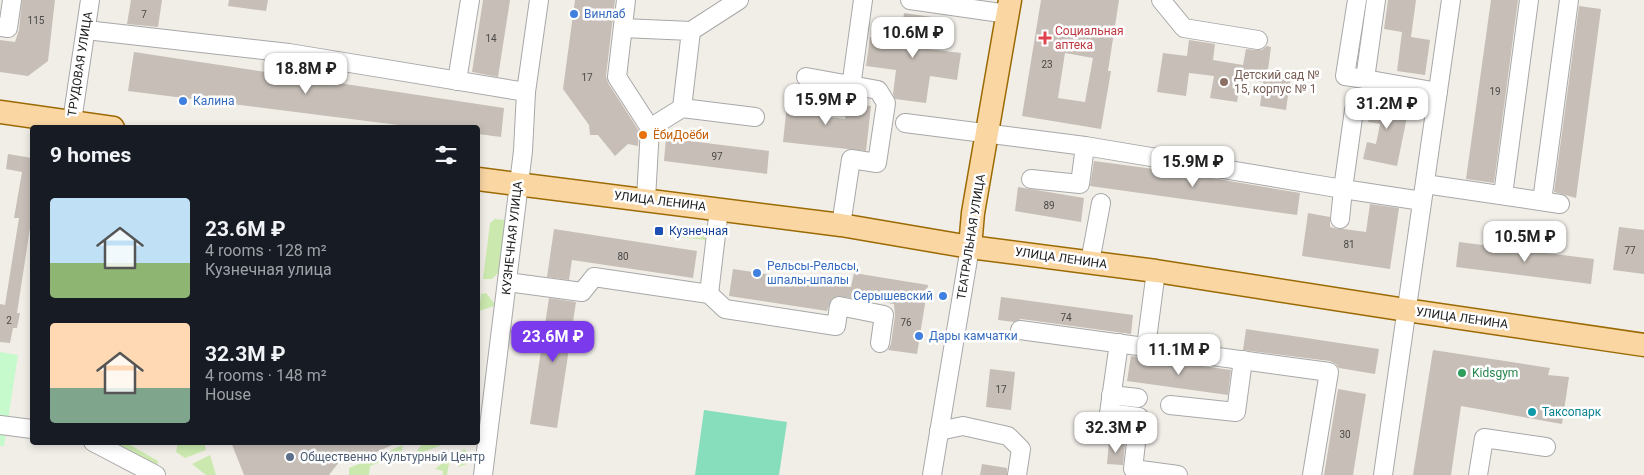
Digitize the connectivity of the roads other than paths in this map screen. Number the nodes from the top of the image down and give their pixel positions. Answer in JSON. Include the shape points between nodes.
{"nodes":[{"id":1,"x":12,"y":0,"type":"edge"},
{"id":2,"x":90,"y":0,"type":"edge"},
{"id":3,"x":470,"y":0,"type":"edge"},
{"id":4,"x":539,"y":0,"type":"edge"},
{"id":5,"x":626,"y":0,"type":"edge"},
{"id":6,"x":740,"y":0,"type":"edge"},
{"id":7,"x":863,"y":0,"type":"edge"},
{"id":8,"x":910,"y":0,"type":"edge"},
{"id":9,"x":1161,"y":0,"type":"edge"},
{"id":10,"x":1357,"y":0,"type":"edge"},
{"id":11,"x":1376,"y":0,"type":"edge"},
{"id":12,"x":1451,"y":0,"type":"edge"},
{"id":13,"x":1529,"y":0,"type":"edge"},
{"id":14,"x":1569,"y":0,"type":"edge"},
{"id":15,"x":1009,"y":7,"type":"edge"},
{"id":16,"x":0,"y":27,"type":"edge"},
{"id":17,"x":623,"y":28,"type":"junction"},
{"id":18,"x":86,"y":30,"type":"junction"},
{"id":19,"x":691,"y":31,"type":"junction"},
{"id":20,"x":1258,"y":40,"type":"dead end"},
{"id":21,"x":806,"y":77,"type":"dead end"},
{"id":22,"x":1365,"y":79,"type":"junction"},
{"id":23,"x":852,"y":80,"type":"dead end"},
{"id":24,"x":457,"y":82,"type":"junction"},
{"id":25,"x":526,"y":92,"type":"junction"},
{"id":26,"x":1438,"y":92,"type":"junction"},
{"id":27,"x":682,"y":108,"type":"junction"},
{"id":28,"x":1354,"y":110,"type":"dead end"},
{"id":29,"x":0,"y":112,"type":"edge"},
{"id":30,"x":755,"y":117,"type":"dead end"},
{"id":31,"x":905,"y":123,"type":"dead end"},
{"id":32,"x":71,"y":125,"type":"edge"},
{"id":33,"x":650,"y":128,"type":"junction"},
{"id":34,"x":988,"y":133,"type":"junction"},
{"id":35,"x":1085,"y":146,"type":"junction"},
{"id":36,"x":480,"y":179,"type":"edge"},
{"id":37,"x":1031,"y":179,"type":"dead end"},
{"id":38,"x":518,"y":184,"type":"junction"},
{"id":39,"x":1344,"y":189,"type":"junction"},
{"id":40,"x":1424,"y":192,"type":"junction"},
{"id":41,"x":1503,"y":195,"type":"junction"},
{"id":42,"x":646,"y":199,"type":"junction"},
{"id":43,"x":1542,"y":201,"type":"junction"},
{"id":44,"x":1101,"y":203,"type":"dead end"},
{"id":45,"x":1560,"y":204,"type":"dead end"},
{"id":46,"x":719,"y":209,"type":"junction"},
{"id":47,"x":1340,"y":220,"type":"dead end"},
{"id":48,"x":841,"y":225,"type":"junction"},
{"id":49,"x":970,"y":247,"type":"junction"},
{"id":50,"x":1090,"y":262,"type":"junction"},
{"id":51,"x":1156,"y":272,"type":"junction"},
{"id":52,"x":507,"y":282,"type":"junction"},
{"id":53,"x":709,"y":294,"type":"junction"},
{"id":54,"x":1406,"y":310,"type":"junction"},
{"id":55,"x":1020,"y":330,"type":"dead end"},
{"id":56,"x":880,"y":343,"type":"dead end"},
{"id":57,"x":1119,"y":343,"type":"junction"},
{"id":58,"x":1644,"y":345,"type":"edge"},
{"id":59,"x":1146,"y":347,"type":"junction"},
{"id":60,"x":1242,"y":360,"type":"junction"},
{"id":61,"x":1111,"y":395,"type":"junction"},
{"id":62,"x":1138,"y":398,"type":"dead end"},
{"id":63,"x":1170,"y":405,"type":"dead end"},
{"id":64,"x":0,"y":425,"type":"edge"},
{"id":65,"x":30,"y":429,"type":"edge"},
{"id":66,"x":939,"y":431,"type":"junction"},
{"id":67,"x":98,"y":445,"type":"edge"},
{"id":68,"x":1546,"y":447,"type":"dead end"},
{"id":69,"x":156,"y":475,"type":"edge"},
{"id":70,"x":483,"y":475,"type":"edge"},
{"id":71,"x":932,"y":475,"type":"edge"},
{"id":72,"x":1017,"y":475,"type":"edge"},
{"id":73,"x":1178,"y":475,"type":"edge"},
{"id":74,"x":1312,"y":475,"type":"edge"},
{"id":75,"x":1383,"y":475,"type":"edge"},
{"id":76,"x":1478,"y":475,"type":"edge"}],
"edges":[{"from":1,"to":16,"type":"street","via":[[8,28]]},
{"from":2,"to":18,"type":"street","name":"ТРУДОВАЯ УЛИЦА"},
{"from":3,"to":24,"type":"street"},
{"from":4,"to":25,"type":"street","name":"КУЗНЕЧНАЯ УЛИЦА"},
{"from":5,"to":17,"type":"street"},
{"from":6,"to":19,"type":"street"},
{"from":7,"to":23,"type":"street"},
{"from":8,"to":15,"type":"street"},
{"from":9,"to":20,"type":"street","via":[[1184,28]]},
{"from":10,"to":22,"type":"street","via":[[1345,76]]},
{"from":11,"to":22,"type":"street"},
{"from":12,"to":26,"type":"street"},
{"from":13,"to":41,"type":"street"},
{"from":14,"to":43,"type":"street"},
{"from":15,"to":34,"type":"main road","name":"ТЕАТРАЛЬНАЯ УЛИЦА"},
{"from":17,"to":19,"type":"street"},
{"from":17,"to":33,"type":"street","via":[[617,77]]},
{"from":18,"to":24,"type":"street","via":[[289,53]]},
{"from":18,"to":32,"type":"street","name":"ТРУДОВАЯ УЛИЦА"},
{"from":19,"to":27,"type":"street"},
{"from":21,"to":48,"type":"street","via":[[878,90],[886,103],[877,163],[851,159]]},
{"from":22,"to":26,"type":"street"},
{"from":24,"to":25,"type":"street"},
{"from":25,"to":38,"type":"street","name":"КУЗНЕЧНАЯ УЛИЦА"},
{"from":26,"to":40,"type":"street"},
{"from":27,"to":30,"type":"street"},
{"from":27,"to":33,"type":"street"},
{"from":28,"to":39,"type":"street"},
{"from":29,"to":32,"type":"main road"},
{"from":31,"to":34,"type":"street"},
{"from":33,"to":42,"type":"street"},
{"from":34,"to":35,"type":"street"},
{"from":34,"to":49,"type":"main road","name":"ТЕАТРАЛЬНАЯ УЛИЦА"},
{"from":35,"to":37,"type":"street","via":[[1080,184]]},
{"from":35,"to":39,"type":"street"},
{"from":36,"to":38,"type":"main road","name":"УЛИЦА ЛЕНИНА"},
{"from":38,"to":42,"type":"main road","name":"УЛИЦА ЛЕНИНА"},
{"from":38,"to":52,"type":"street","name":"КУЗНЕЧНАЯ УЛИЦА"},
{"from":39,"to":40,"type":"street"},
{"from":39,"to":47,"type":"street"},
{"from":40,"to":41,"type":"street"},
{"from":40,"to":54,"type":"street"},
{"from":41,"to":43,"type":"street"},
{"from":42,"to":46,"type":"main road","name":"УЛИЦА ЛЕНИНА"},
{"from":43,"to":45,"type":"street"},
{"from":44,"to":50,"type":"street"},
{"from":46,"to":48,"type":"main road","name":"УЛИЦА ЛЕНИНА"},
{"from":46,"to":53,"type":"street"},
{"from":48,"to":49,"type":"main road","name":"УЛИЦА ЛЕНИНА"},
{"from":49,"to":50,"type":"main road","name":"УЛИЦА ЛЕНИНА"},
{"from":49,"to":66,"type":"street","name":"ТЕАТРАЛЬНАЯ УЛИЦА"},
{"from":50,"to":51,"type":"main road","name":"УЛИЦА ЛЕНИНА"},
{"from":51,"to":54,"type":"main road","name":"УЛИЦА ЛЕНИНА"},
{"from":51,"to":59,"type":"street"},
{"from":52,"to":53,"type":"street","via":[[582,292],[594,277]]},
{"from":52,"to":70,"type":"street","name":"КУЗНЕЧНАЯ УЛИЦА"},
{"from":53,"to":56,"type":"street","via":[[725,309],[836,326],[840,306],[884,315]]},
{"from":54,"to":58,"type":"main road","name":"УЛИЦА ЛЕНИНА"},
{"from":54,"to":75,"type":"street"},
{"from":55,"to":57,"type":"street"},
{"from":57,"to":59,"type":"street"},
{"from":57,"to":61,"type":"street"},
{"from":59,"to":60,"type":"street"},
{"from":60,"to":63,"type":"street","via":[[1236,412]]},
{"from":60,"to":74,"type":"street","via":[[1329,372]]},
{"from":61,"to":62,"type":"street"},
{"from":61,"to":73,"type":"street","via":[[1109,413],[1139,417],[1133,469]]},
{"from":64,"to":65,"type":"street"},
{"from":66,"to":71,"type":"street","name":"ТЕАТРАЛЬНАЯ УЛИЦА"},
{"from":66,"to":72,"type":"street","via":[[963,426],[1008,436],[1021,449]]},
{"from":67,"to":69,"type":"street"},
{"from":68,"to":76,"type":"street","via":[[1484,438]]}]}
